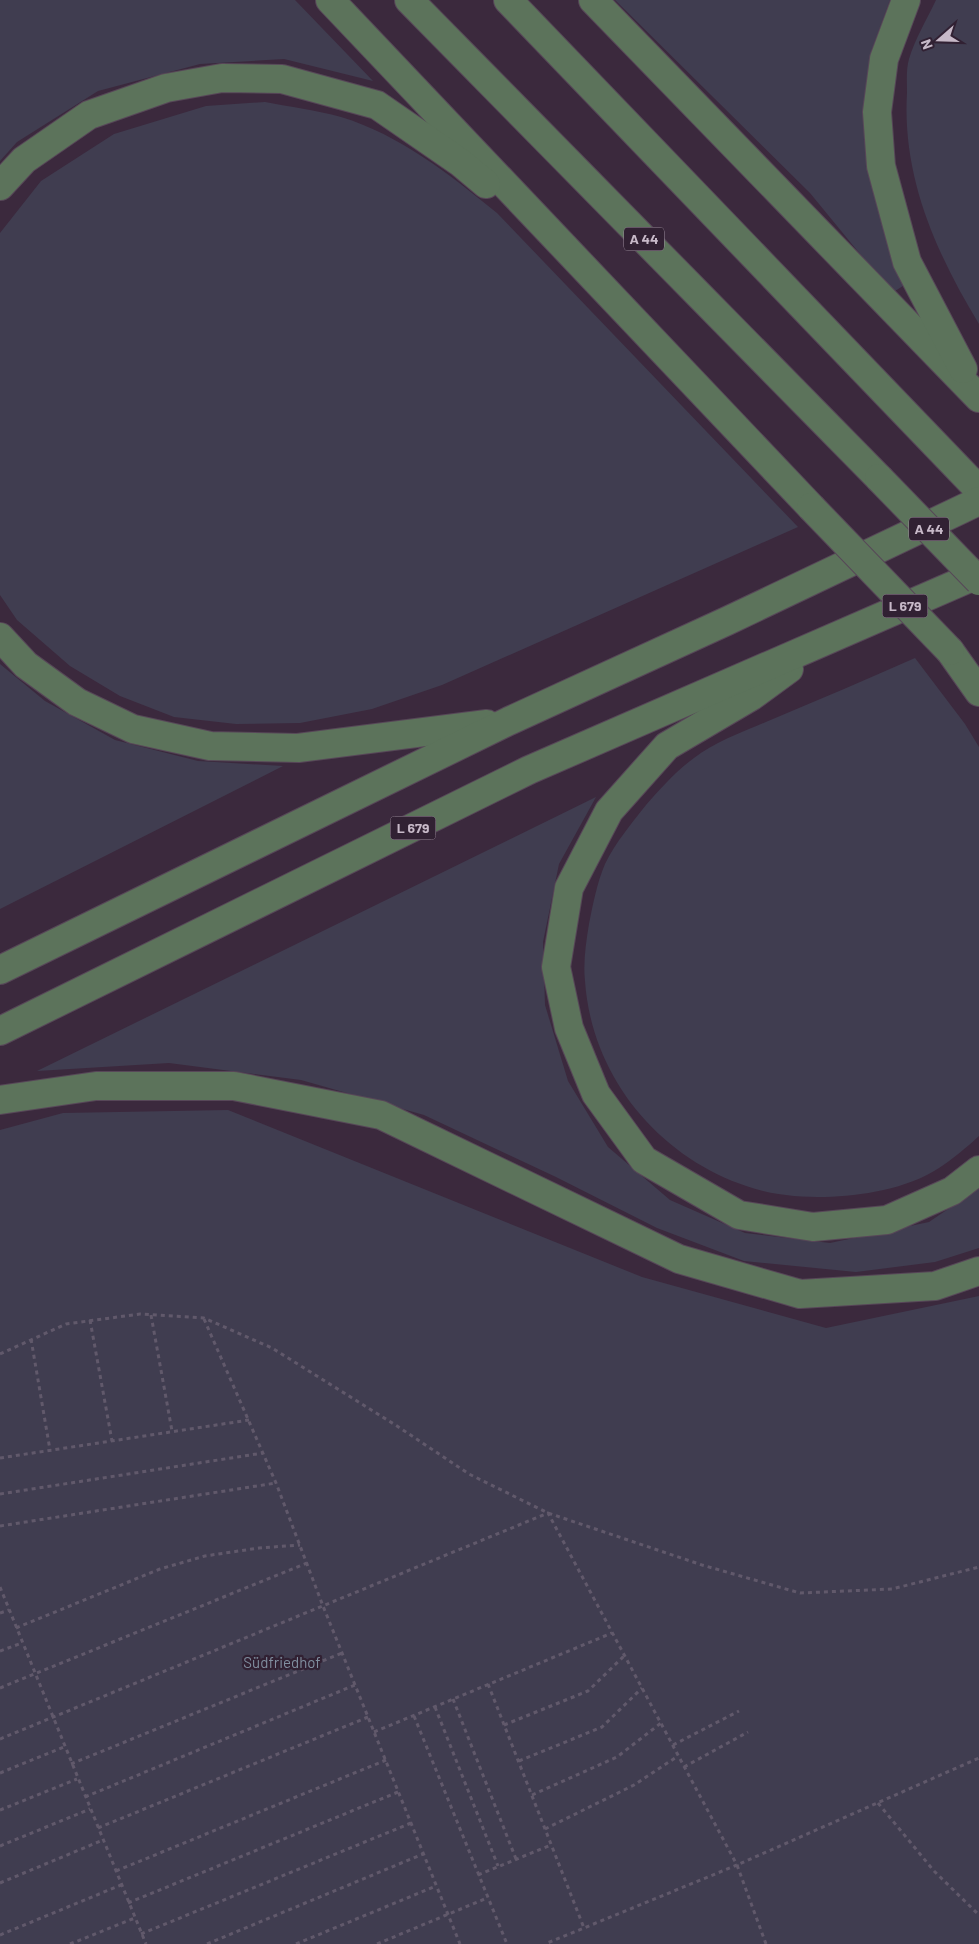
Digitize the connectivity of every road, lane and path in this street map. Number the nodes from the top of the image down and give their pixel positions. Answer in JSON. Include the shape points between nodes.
{"nodes":[{"id":1,"x":330,"y":0,"type":"edge"},
{"id":2,"x":409,"y":0,"type":"edge"},
{"id":3,"x":508,"y":0,"type":"edge"},
{"id":4,"x":593,"y":0,"type":"edge"},
{"id":5,"x":906,"y":0,"type":"edge"},
{"id":6,"x":0,"y":186,"type":"edge"},
{"id":7,"x":578,"y":259,"type":"junction"},
{"id":8,"x":977,"y":396,"type":"edge"},
{"id":9,"x":979,"y":490,"type":"edge"},
{"id":10,"x":968,"y":507,"type":"edge"},
{"id":11,"x":979,"y":574,"type":"edge"},
{"id":12,"x":979,"y":581,"type":"edge"},
{"id":13,"x":0,"y":637,"type":"edge"},
{"id":14,"x":832,"y":638,"type":"junction"},
{"id":15,"x":950,"y":651,"type":"junction"},
{"id":16,"x":979,"y":681,"type":"edge"},
{"id":17,"x":979,"y":692,"type":"edge"},
{"id":18,"x":509,"y":721,"type":"junction"},
{"id":19,"x":0,"y":970,"type":"edge"},
{"id":20,"x":0,"y":1031,"type":"edge"},
{"id":21,"x":0,"y":1100,"type":"edge"},
{"id":22,"x":979,"y":1170,"type":"edge"},
{"id":23,"x":979,"y":1271,"type":"edge"},
{"id":24,"x":151,"y":1315,"type":"junction"},
{"id":25,"x":204,"y":1318,"type":"junction"},
{"id":26,"x":90,"y":1320,"type":"junction"},
{"id":27,"x":31,"y":1339,"type":"junction"},
{"id":28,"x":0,"y":1354,"type":"edge"},
{"id":29,"x":249,"y":1420,"type":"junction"},
{"id":30,"x":172,"y":1431,"type":"junction"},
{"id":31,"x":112,"y":1441,"type":"junction"},
{"id":32,"x":50,"y":1450,"type":"junction"},
{"id":33,"x":263,"y":1453,"type":"junction"},
{"id":34,"x":0,"y":1458,"type":"edge"},
{"id":35,"x":276,"y":1483,"type":"junction"},
{"id":36,"x":0,"y":1494,"type":"edge"},
{"id":37,"x":548,"y":1513,"type":"junction"},
{"id":38,"x":0,"y":1526,"type":"edge"},
{"id":39,"x":300,"y":1545,"type":"junction"},
{"id":40,"x":307,"y":1563,"type":"junction"},
{"id":41,"x":979,"y":1567,"type":"edge"},
{"id":42,"x":0,"y":1587,"type":"edge"},
{"id":43,"x":323,"y":1606,"type":"junction"},
{"id":44,"x":9,"y":1610,"type":"junction"},
{"id":45,"x":0,"y":1613,"type":"edge"},
{"id":46,"x":16,"y":1628,"type":"junction"},
{"id":47,"x":612,"y":1632,"type":"junction"},
{"id":48,"x":22,"y":1642,"type":"junction"},
{"id":49,"x":0,"y":1651,"type":"edge"},
{"id":50,"x":342,"y":1653,"type":"junction"},
{"id":51,"x":624,"y":1656,"type":"junction"},
{"id":52,"x":35,"y":1673,"type":"junction"},
{"id":53,"x":488,"y":1684,"type":"junction"},
{"id":54,"x":355,"y":1685,"type":"junction"},
{"id":55,"x":0,"y":1688,"type":"edge"},
{"id":56,"x":642,"y":1688,"type":"junction"},
{"id":57,"x":453,"y":1699,"type":"junction"},
{"id":58,"x":435,"y":1707,"type":"junction"},
{"id":59,"x":739,"y":1711,"type":"dead end"},
{"id":60,"x":414,"y":1716,"type":"junction"},
{"id":61,"x":368,"y":1717,"type":"junction"},
{"id":62,"x":52,"y":1718,"type":"junction"},
{"id":63,"x":661,"y":1723,"type":"junction"},
{"id":64,"x":504,"y":1725,"type":"junction"},
{"id":65,"x":374,"y":1732,"type":"junction"},
{"id":66,"x":748,"y":1732,"type":"dead end"},
{"id":67,"x":0,"y":1739,"type":"edge"},
{"id":68,"x":673,"y":1745,"type":"junction"},
{"id":69,"x":64,"y":1747,"type":"junction"},
{"id":70,"x":678,"y":1756,"type":"junction"},
{"id":71,"x":979,"y":1758,"type":"edge"},
{"id":72,"x":386,"y":1760,"type":"junction"},
{"id":73,"x":519,"y":1761,"type":"junction"},
{"id":74,"x":71,"y":1764,"type":"junction"},
{"id":75,"x":684,"y":1767,"type":"junction"},
{"id":76,"x":0,"y":1773,"type":"edge"},
{"id":77,"x":77,"y":1779,"type":"junction"},
{"id":78,"x":398,"y":1792,"type":"junction"},
{"id":79,"x":532,"y":1795,"type":"junction"},
{"id":80,"x":85,"y":1797,"type":"junction"},
{"id":81,"x":878,"y":1803,"type":"junction"},
{"id":82,"x":90,"y":1809,"type":"junction"},
{"id":83,"x":0,"y":1810,"type":"edge"},
{"id":84,"x":411,"y":1823,"type":"junction"},
{"id":85,"x":98,"y":1828,"type":"junction"},
{"id":86,"x":545,"y":1829,"type":"junction"},
{"id":87,"x":103,"y":1840,"type":"junction"},
{"id":88,"x":551,"y":1845,"type":"junction"},
{"id":89,"x":0,"y":1846,"type":"edge"},
{"id":90,"x":423,"y":1854,"type":"junction"},
{"id":91,"x":516,"y":1859,"type":"junction"},
{"id":92,"x":737,"y":1865,"type":"junction"},
{"id":93,"x":498,"y":1866,"type":"junction"},
{"id":94,"x":116,"y":1872,"type":"junction"},
{"id":95,"x":478,"y":1875,"type":"junction"},
{"id":96,"x":0,"y":1883,"type":"edge"},
{"id":97,"x":121,"y":1885,"type":"junction"},
{"id":98,"x":436,"y":1886,"type":"junction"},
{"id":99,"x":487,"y":1898,"type":"junction"},
{"id":100,"x":128,"y":1903,"type":"junction"},
{"id":101,"x":448,"y":1914,"type":"junction"},
{"id":102,"x":979,"y":1915,"type":"edge"},
{"id":103,"x":135,"y":1918,"type":"junction"},
{"id":104,"x":584,"y":1928,"type":"junction"},
{"id":105,"x":141,"y":1934,"type":"junction"},
{"id":106,"x":0,"y":1935,"type":"edge"},
{"id":107,"x":70,"y":1944,"type":"edge"},
{"id":108,"x":146,"y":1944,"type":"edge"},
{"id":109,"x":207,"y":1944,"type":"edge"},
{"id":110,"x":296,"y":1944,"type":"edge"},
{"id":111,"x":376,"y":1944,"type":"edge"},
{"id":112,"x":460,"y":1944,"type":"edge"},
{"id":113,"x":507,"y":1944,"type":"edge"},
{"id":114,"x":545,"y":1944,"type":"edge"},
{"id":115,"x":766,"y":1944,"type":"edge"}],
"edges":[{"from":1,"to":7,"type":"highway"},
{"from":2,"to":12,"type":"highway","number":"A 44","bridge":true},
{"from":3,"to":9,"type":"highway"},
{"from":4,"to":8,"type":"highway"},
{"from":5,"to":8,"type":"highway","via":[[884,59],[877,112],[881,166],[907,262]]},
{"from":6,"to":7,"type":"highway","via":[[24,160],[89,115],[166,88],[222,78],[282,79],[377,105],[461,163]]},
{"from":7,"to":15,"type":"highway","bridge":true},
{"from":10,"to":18,"type":"highway"},
{"from":11,"to":14,"type":"highway","number":"L 679"},
{"from":13,"to":18,"type":"highway","via":[[26,664],[77,702],[133,730],[210,746],[298,748]]},
{"from":14,"to":20,"type":"highway","number":"L 679","via":[[529,770]]},
{"from":14,"to":22,"type":"highway","via":[[752,696],[667,746],[609,811],[569,888],[556,967],[569,1028],[596,1094],[644,1160],[739,1215],[813,1227],[887,1220],[952,1191]]},
{"from":15,"to":16,"type":"highway"},
{"from":15,"to":17,"type":"highway"},
{"from":18,"to":19,"type":"highway"},
{"from":21,"to":23,"type":"highway","via":[[96,1086],[234,1086],[380,1115],[679,1259],[800,1294],[935,1286]]},
{"from":24,"to":25,"type":"path"},
{"from":24,"to":26,"type":"path"},
{"from":24,"to":30,"type":"path"},
{"from":25,"to":29,"type":"path"},
{"from":25,"to":37,"type":"path","via":[[272,1348],[469,1474]]},
{"from":26,"to":27,"type":"path","via":[[66,1324]]},
{"from":26,"to":31,"type":"path"},
{"from":27,"to":28,"type":"path"},
{"from":27,"to":32,"type":"path"},
{"from":29,"to":30,"type":"path"},
{"from":29,"to":33,"type":"path"},
{"from":30,"to":31,"type":"path"},
{"from":31,"to":32,"type":"path"},
{"from":32,"to":34,"type":"path"},
{"from":33,"to":35,"type":"path"},
{"from":33,"to":36,"type":"path"},
{"from":35,"to":38,"type":"path"},
{"from":35,"to":39,"type":"path"},
{"from":37,"to":41,"type":"path","via":[[800,1594],[892,1589]]},
{"from":37,"to":43,"type":"path"},
{"from":37,"to":47,"type":"path"},
{"from":39,"to":40,"type":"path"},
{"from":39,"to":46,"type":"path","via":[[204,1556],[160,1569]]},
{"from":40,"to":43,"type":"path"},
{"from":40,"to":52,"type":"path"},
{"from":42,"to":44,"type":"path"},
{"from":43,"to":50,"type":"path"},
{"from":43,"to":62,"type":"path"},
{"from":44,"to":45,"type":"path"},
{"from":44,"to":46,"type":"path"},
{"from":46,"to":48,"type":"path"},
{"from":47,"to":51,"type":"path"},
{"from":47,"to":53,"type":"path"},
{"from":48,"to":49,"type":"path"},
{"from":48,"to":52,"type":"path"},
{"from":50,"to":54,"type":"path"},
{"from":50,"to":74,"type":"path"},
{"from":51,"to":56,"type":"path"},
{"from":51,"to":64,"type":"path","via":[[588,1691]]},
{"from":52,"to":55,"type":"path"},
{"from":52,"to":62,"type":"path"},
{"from":53,"to":57,"type":"path"},
{"from":53,"to":64,"type":"path"},
{"from":54,"to":61,"type":"path"},
{"from":54,"to":80,"type":"path"},
{"from":56,"to":63,"type":"path"},
{"from":56,"to":73,"type":"path","via":[[602,1727]]},
{"from":57,"to":58,"type":"path"},
{"from":57,"to":91,"type":"path"},
{"from":58,"to":60,"type":"path"},
{"from":58,"to":93,"type":"path"},
{"from":59,"to":68,"type":"path"},
{"from":60,"to":65,"type":"path"},
{"from":60,"to":95,"type":"path"},
{"from":61,"to":65,"type":"path"},
{"from":61,"to":85,"type":"path"},
{"from":62,"to":67,"type":"path"},
{"from":62,"to":69,"type":"path"},
{"from":63,"to":68,"type":"path"},
{"from":63,"to":79,"type":"path","via":[[618,1757]]},
{"from":64,"to":73,"type":"path"},
{"from":65,"to":72,"type":"path"},
{"from":66,"to":75,"type":"path"},
{"from":68,"to":70,"type":"path"},
{"from":69,"to":74,"type":"path"},
{"from":69,"to":76,"type":"path"},
{"from":70,"to":75,"type":"path"},
{"from":70,"to":86,"type":"path","via":[[634,1785]]},
{"from":71,"to":81,"type":"path"},
{"from":72,"to":78,"type":"path"},
{"from":72,"to":94,"type":"path"},
{"from":73,"to":79,"type":"path"},
{"from":74,"to":77,"type":"path"},
{"from":75,"to":92,"type":"path"},
{"from":77,"to":80,"type":"path"},
{"from":77,"to":83,"type":"path"},
{"from":78,"to":84,"type":"path"},
{"from":78,"to":100,"type":"path"},
{"from":79,"to":86,"type":"path"},
{"from":80,"to":82,"type":"path"},
{"from":81,"to":92,"type":"path"},
{"from":81,"to":102,"type":"path","via":[[934,1871]]},
{"from":82,"to":85,"type":"path"},
{"from":82,"to":89,"type":"path"},
{"from":84,"to":90,"type":"path"},
{"from":84,"to":105,"type":"path"},
{"from":85,"to":87,"type":"path"},
{"from":86,"to":88,"type":"path"},
{"from":87,"to":94,"type":"path"},
{"from":87,"to":96,"type":"path"},
{"from":88,"to":91,"type":"path"},
{"from":88,"to":104,"type":"path"},
{"from":90,"to":98,"type":"path"},
{"from":90,"to":109,"type":"path"},
{"from":91,"to":93,"type":"path"},
{"from":92,"to":104,"type":"path"},
{"from":92,"to":115,"type":"path"},
{"from":93,"to":95,"type":"path"},
{"from":94,"to":97,"type":"path"},
{"from":95,"to":99,"type":"path"},
{"from":97,"to":100,"type":"path"},
{"from":97,"to":106,"type":"path"},
{"from":98,"to":101,"type":"path"},
{"from":98,"to":110,"type":"path"},
{"from":99,"to":101,"type":"path"},
{"from":99,"to":113,"type":"path"},
{"from":100,"to":103,"type":"path"},
{"from":101,"to":111,"type":"path"},
{"from":101,"to":112,"type":"path"},
{"from":103,"to":105,"type":"path"},
{"from":103,"to":107,"type":"path"},
{"from":104,"to":114,"type":"path"},
{"from":105,"to":108,"type":"path"}]}
